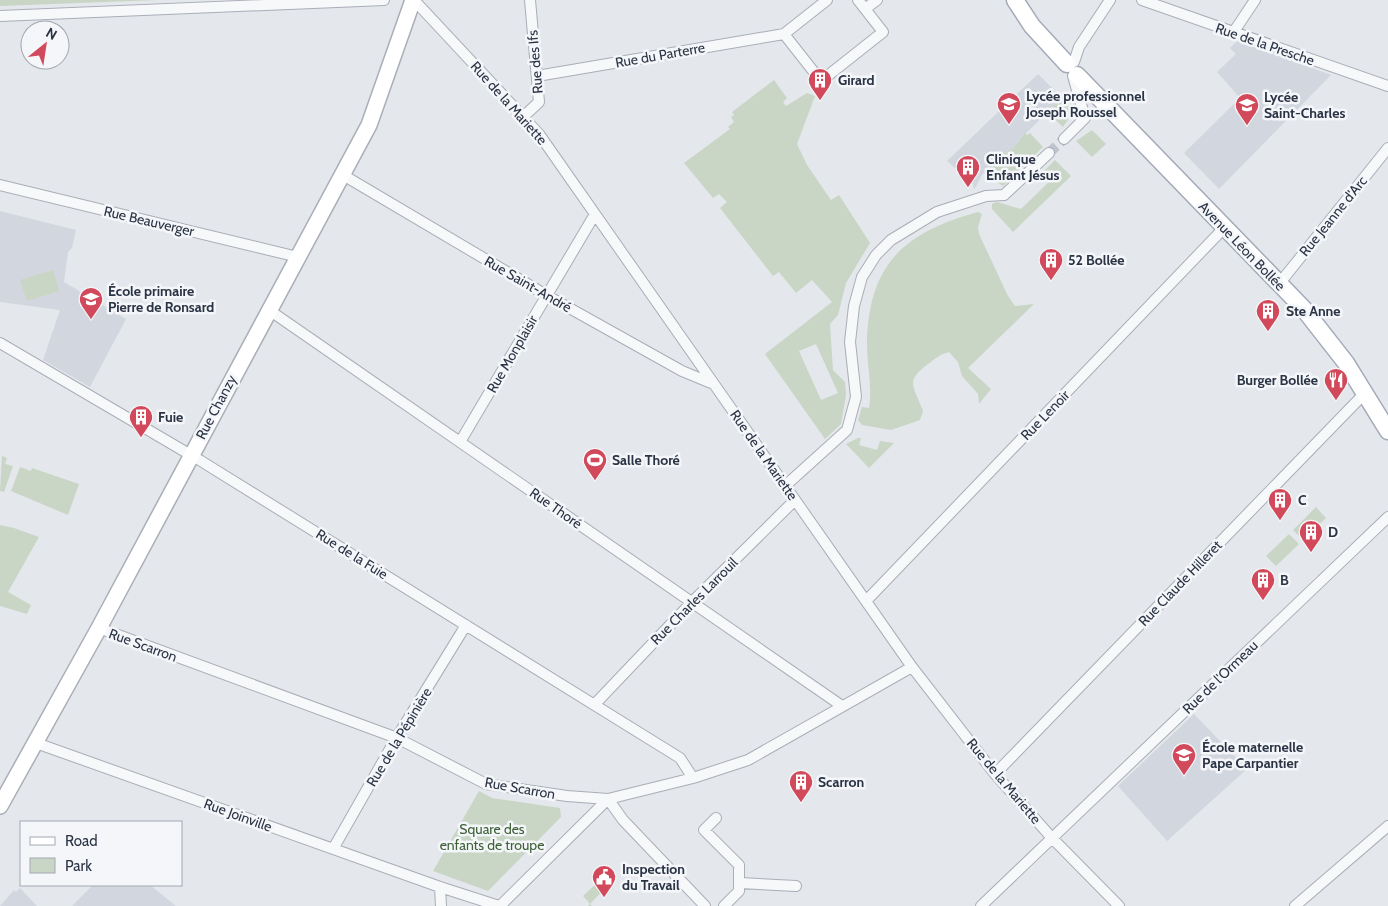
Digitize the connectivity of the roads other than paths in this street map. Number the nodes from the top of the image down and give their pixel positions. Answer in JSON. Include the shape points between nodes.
{"nodes":[{"id":1,"x":384,"y":0,"type":"edge"},
{"id":2,"x":414,"y":0,"type":"edge"},
{"id":3,"x":530,"y":0,"type":"edge"},
{"id":4,"x":827,"y":0,"type":"edge"},
{"id":5,"x":858,"y":0,"type":"edge"},
{"id":6,"x":877,"y":0,"type":"edge"},
{"id":7,"x":1015,"y":0,"type":"edge"},
{"id":8,"x":1110,"y":0,"type":"edge"},
{"id":9,"x":1142,"y":0,"type":"edge"},
{"id":10,"x":1255,"y":0,"type":"edge"},
{"id":11,"x":865,"y":9,"type":"junction"},
{"id":12,"x":0,"y":16,"type":"edge"},
{"id":13,"x":1234,"y":33,"type":"junction"},
{"id":14,"x":784,"y":34,"type":"junction"},
{"id":15,"x":1074,"y":65,"type":"junction"},
{"id":16,"x":537,"y":76,"type":"junction"},
{"id":17,"x":1388,"y":86,"type":"edge"},
{"id":18,"x":523,"y":117,"type":"junction"},
{"id":19,"x":1064,"y":139,"type":"tunnel mouth"},
{"id":20,"x":1388,"y":148,"type":"edge"},
{"id":21,"x":1049,"y":153,"type":"tunnel mouth"},
{"id":22,"x":342,"y":175,"type":"junction"},
{"id":23,"x":0,"y":185,"type":"edge"},
{"id":24,"x":595,"y":214,"type":"junction"},
{"id":25,"x":1224,"y":228,"type":"junction"},
{"id":26,"x":298,"y":257,"type":"junction"},
{"id":27,"x":1279,"y":284,"type":"junction"},
{"id":28,"x":546,"y":295,"type":"junction"},
{"id":29,"x":269,"y":310,"type":"junction"},
{"id":30,"x":0,"y":343,"type":"edge"},
{"id":31,"x":716,"y":386,"type":"junction"},
{"id":32,"x":1365,"y":393,"type":"junction"},
{"id":33,"x":1388,"y":431,"type":"edge"},
{"id":34,"x":460,"y":442,"type":"junction"},
{"id":35,"x":191,"y":455,"type":"junction"},
{"id":36,"x":785,"y":486,"type":"junction"},
{"id":37,"x":795,"y":500,"type":"junction"},
{"id":38,"x":1388,"y":517,"type":"edge"},
{"id":39,"x":866,"y":601,"type":"junction"},
{"id":40,"x":692,"y":602,"type":"junction"},
{"id":41,"x":466,"y":625,"type":"junction"},
{"id":42,"x":99,"y":628,"type":"junction"},
{"id":43,"x":912,"y":667,"type":"junction"},
{"id":44,"x":594,"y":705,"type":"junction"},
{"id":45,"x":842,"y":706,"type":"junction"},
{"id":46,"x":396,"y":738,"type":"junction"},
{"id":47,"x":36,"y":743,"type":"junction"},
{"id":48,"x":995,"y":774,"type":"junction"},
{"id":49,"x":693,"y":778,"type":"junction"},
{"id":50,"x":608,"y":800,"type":"junction"},
{"id":51,"x":0,"y":806,"type":"edge"},
{"id":52,"x":716,"y":818,"type":"dead end"},
{"id":53,"x":1388,"y":826,"type":"edge"},
{"id":54,"x":1052,"y":838,"type":"junction"},
{"id":55,"x":333,"y":849,"type":"junction"},
{"id":56,"x":740,"y":883,"type":"junction"},
{"id":57,"x":796,"y":886,"type":"dead end"},
{"id":58,"x":440,"y":888,"type":"junction"},
{"id":59,"x":441,"y":906,"type":"edge"},
{"id":60,"x":500,"y":906,"type":"edge"},
{"id":61,"x":705,"y":906,"type":"edge"},
{"id":62,"x":724,"y":906,"type":"edge"},
{"id":63,"x":980,"y":906,"type":"edge"},
{"id":64,"x":1119,"y":906,"type":"edge"},
{"id":65,"x":1295,"y":906,"type":"edge"}],
"edges":[{"from":1,"to":12,"type":"street"},
{"from":2,"to":18,"type":"street","name":"Rue de la Mariette"},
{"from":2,"to":22,"type":"main road","name":"Rue Chanzy","via":[[369,125]]},
{"from":3,"to":16,"type":"street","name":"Rue des Ifs"},
{"from":4,"to":14,"type":"street"},
{"from":5,"to":11,"type":"street"},
{"from":6,"to":11,"type":"street"},
{"from":7,"to":15,"type":"main road","name":"Avenue Léon Bollée","via":[[1036,31]]},
{"from":8,"to":15,"type":"street"},
{"from":9,"to":13,"type":"street","name":"Rue de la Presche"},
{"from":10,"to":13,"type":"street"},
{"from":11,"to":14,"type":"street","via":[[883,32],[821,82]]},
{"from":13,"to":17,"type":"street","name":"Rue de la Presche"},
{"from":14,"to":16,"type":"street","name":"Rue du Parterre"},
{"from":15,"to":19,"type":"street","via":[[1085,118]]},
{"from":15,"to":25,"type":"main road","name":"Avenue Léon Bollée"},
{"from":16,"to":18,"type":"street","name":"Rue des Ifs","via":[[539,102]]},
{"from":18,"to":24,"type":"street","name":"Rue de la Mariette","via":[[539,134]]},
{"from":20,"to":27,"type":"street","name":"Rue Jeanne d'Arc"},
{"from":21,"to":36,"type":"street","via":[[1004,195],[986,196],[937,212],[890,240],[876,255],[862,277],[854,306],[850,342],[856,397],[847,430]]},
{"from":22,"to":26,"type":"main road","name":"Rue Chanzy"},
{"from":22,"to":28,"type":"street","name":"Rue Saint-André"},
{"from":23,"to":26,"type":"street","name":"Rue Beauverger"},
{"from":24,"to":28,"type":"street","name":"Rue Monplaisir"},
{"from":24,"to":31,"type":"street","name":"Rue de la Mariette"},
{"from":25,"to":27,"type":"main road","name":"Avenue Léon Bollée"},
{"from":25,"to":39,"type":"street","name":"Rue Lenoir"},
{"from":26,"to":29,"type":"main road","name":"Rue Chanzy"},
{"from":27,"to":32,"type":"main road","name":"Avenue Léon Bollée","via":[[1324,334]]},
{"from":28,"to":31,"type":"street","name":"Rue Saint-André","via":[[682,371]]},
{"from":28,"to":34,"type":"street","name":"Rue Monplaisir"},
{"from":29,"to":34,"type":"street","name":"Rue Thoré"},
{"from":29,"to":35,"type":"main road","name":"Rue Chanzy"},
{"from":30,"to":35,"type":"street","name":"Rue de la Fuie"},
{"from":31,"to":36,"type":"street","name":"Rue de la Mariette"},
{"from":32,"to":33,"type":"main road","name":"Avenue Léon Bollée"},
{"from":32,"to":48,"type":"street","name":"Rue Claude Hilleret"},
{"from":34,"to":40,"type":"street","name":"Rue Thoré"},
{"from":35,"to":41,"type":"street","name":"Rue de la Fuie"},
{"from":35,"to":42,"type":"main road","name":"Rue Chanzy"},
{"from":36,"to":37,"type":"street","name":"Rue de la Mariette"},
{"from":37,"to":39,"type":"street","name":"Rue de la Mariette"},
{"from":37,"to":40,"type":"street","name":"Rue Charles Larrouil"},
{"from":38,"to":54,"type":"street","name":"Rue de l'Ormeau"},
{"from":39,"to":43,"type":"street","name":"Rue de la Mariette"},
{"from":40,"to":44,"type":"street","name":"Rue Charles Larrouil"},
{"from":40,"to":45,"type":"street","name":"Rue Thoré"},
{"from":41,"to":44,"type":"street","name":"Rue de la Fuie"},
{"from":41,"to":46,"type":"street","name":"Rue de la Pépinière"},
{"from":42,"to":46,"type":"street","name":"Rue Scarron"},
{"from":42,"to":47,"type":"main road","name":"Rue Chanzy"},
{"from":43,"to":45,"type":"street","name":"Rue Scarron"},
{"from":43,"to":48,"type":"street","name":"Rue de la Mariette"},
{"from":44,"to":49,"type":"street","name":"Rue de la Fuie","via":[[680,758]]},
{"from":45,"to":49,"type":"street","name":"Rue Scarron","via":[[748,760]]},
{"from":46,"to":50,"type":"street","name":"Rue Scarron","via":[[486,784]]},
{"from":46,"to":55,"type":"street","name":"Rue de la Pépinière"},
{"from":47,"to":51,"type":"main road","name":"Rue Chanzy"},
{"from":47,"to":55,"type":"street","name":"Rue Joinville"},
{"from":48,"to":54,"type":"street","name":"Rue de la Mariette"},
{"from":49,"to":50,"type":"street","name":"Rue Scarron"},
{"from":50,"to":60,"type":"street"},
{"from":50,"to":61,"type":"street"},
{"from":52,"to":56,"type":"street","via":[[704,830],[739,865]]},
{"from":53,"to":65,"type":"street"},
{"from":54,"to":63,"type":"street","name":"Rue de l'Ormeau"},
{"from":54,"to":64,"type":"street","name":"Rue de la Mariette"},
{"from":55,"to":58,"type":"street","name":"Rue Joinville"},
{"from":56,"to":57,"type":"street"},
{"from":56,"to":62,"type":"street","via":[[738,891]]},
{"from":58,"to":59,"type":"street"},
{"from":58,"to":60,"type":"street","name":"Rue Joinville"}]}
